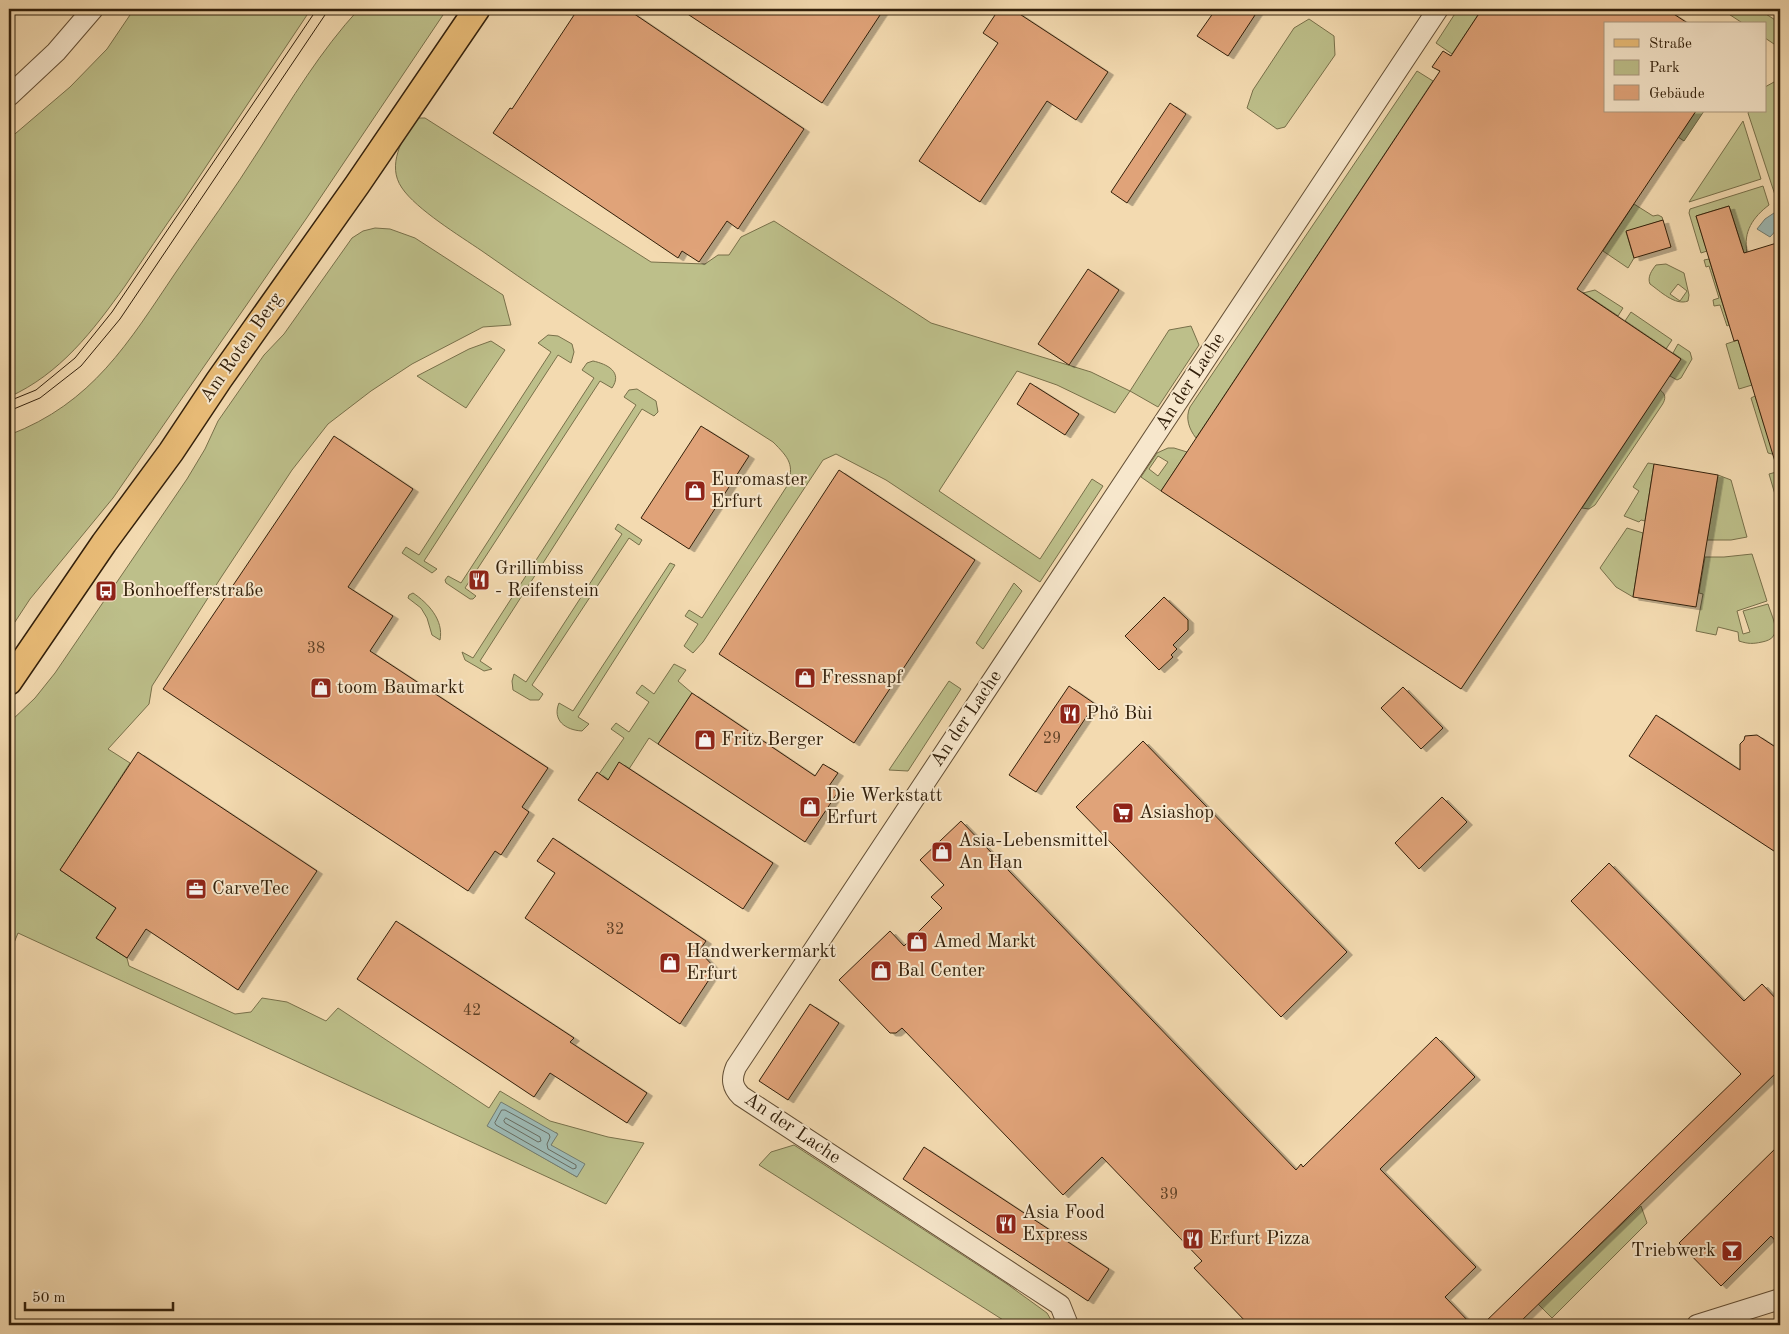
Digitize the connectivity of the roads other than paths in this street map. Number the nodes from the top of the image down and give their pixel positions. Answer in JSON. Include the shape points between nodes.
{"nodes":[{"id":1,"x":93,"y":9,"type":"edge"},
{"id":2,"x":1438,"y":9,"type":"edge"},
{"id":3,"x":476,"y":10,"type":"edge"},
{"id":4,"x":9,"y":96,"type":"edge"},
{"id":5,"x":9,"y":682,"type":"edge"},
{"id":6,"x":1780,"y":1299,"type":"edge"},
{"id":7,"x":1068,"y":1325,"type":"edge"},
{"id":8,"x":1697,"y":1325,"type":"edge"}],
"edges":[{"from":1,"to":4,"type":"street","via":[[56,52]]},
{"from":2,"to":7,"type":"street","name":"An der Lache","via":[[733,1074],[733,1085],[741,1096],[1060,1305]]},
{"from":3,"to":5,"type":"main road","name":"Am Roten Berg","via":[[368,170]]},
{"from":6,"to":8,"type":"street"}]}
